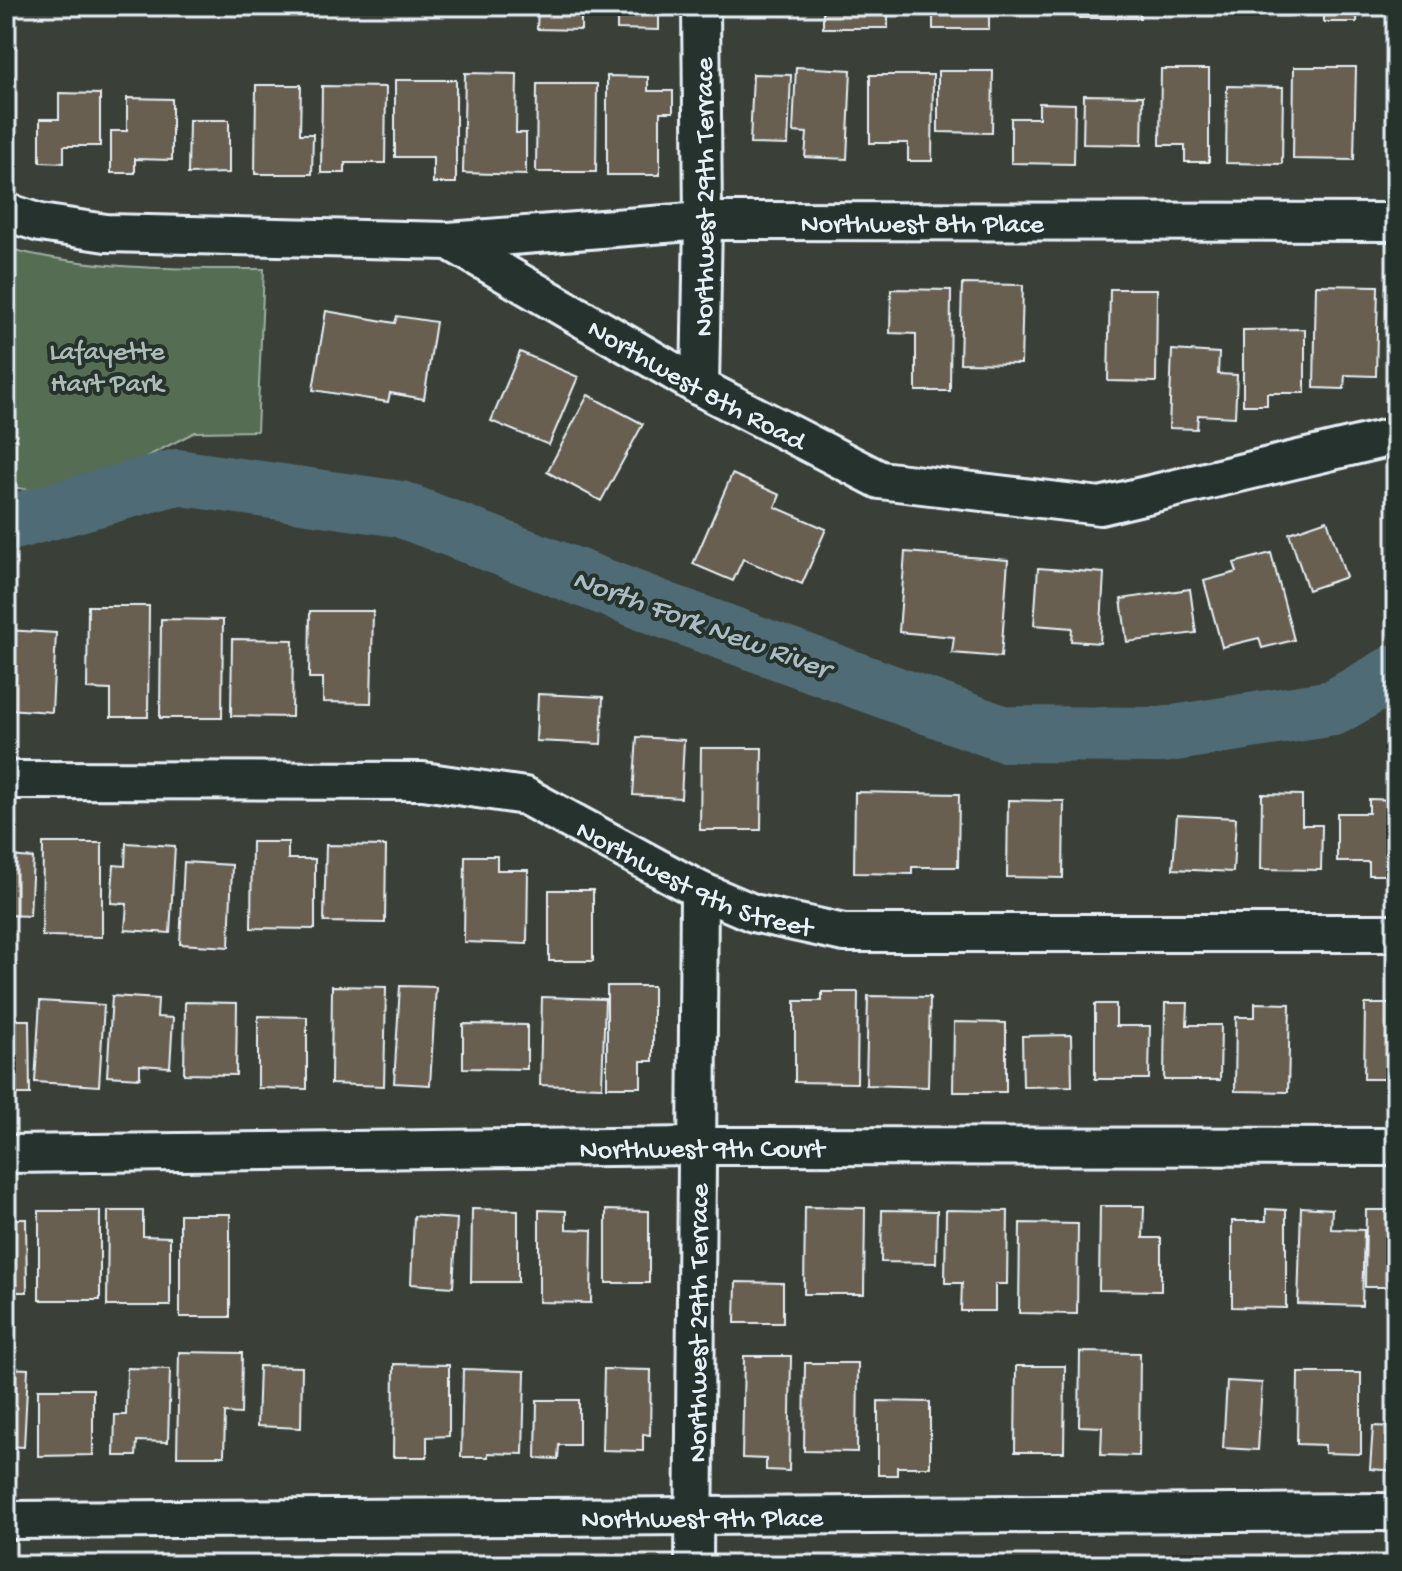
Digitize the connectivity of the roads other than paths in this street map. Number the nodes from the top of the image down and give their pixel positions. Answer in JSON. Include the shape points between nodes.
{"nodes":[{"id":1,"x":701,"y":6,"type":"edge"},
{"id":2,"x":6,"y":212,"type":"edge"},
{"id":3,"x":703,"y":221,"type":"junction"},
{"id":4,"x":1396,"y":222,"type":"edge"},
{"id":5,"x":449,"y":241,"type":"junction"},
{"id":6,"x":700,"y":387,"type":"junction"},
{"id":7,"x":1396,"y":436,"type":"edge"},
{"id":8,"x":6,"y":780,"type":"edge"},
{"id":9,"x":699,"y":890,"type":"junction"},
{"id":10,"x":1396,"y":933,"type":"edge"},
{"id":11,"x":698,"y":1146,"type":"junction"},
{"id":12,"x":1396,"y":1147,"type":"edge"},
{"id":13,"x":6,"y":1154,"type":"edge"},
{"id":14,"x":1396,"y":1512,"type":"edge"},
{"id":15,"x":694,"y":1518,"type":"junction"},
{"id":16,"x":6,"y":1520,"type":"edge"},
{"id":17,"x":694,"y":1565,"type":"edge"}],
"edges":[{"from":1,"to":3,"type":"street","name":"Northwest 29th Terrace"},
{"from":2,"to":5,"type":"street","name":"Northwest 8th Road","via":[[106,233]]},
{"from":3,"to":4,"type":"street","name":"Northwest 8th Place"},
{"from":3,"to":5,"type":"street","name":"Northwest 8th Place"},
{"from":3,"to":6,"type":"street","name":"Northwest 29th Terrace"},
{"from":5,"to":6,"type":"street","name":"Northwest 8th Road"},
{"from":6,"to":7,"type":"street","name":"Northwest 8th Road","via":[[880,480],[1100,506]]},
{"from":8,"to":9,"type":"street","name":"Northwest 9th Street","via":[[423,781],[525,796]]},
{"from":9,"to":10,"type":"street","name":"Northwest 9th Street","via":[[753,913],[844,933]]},
{"from":9,"to":11,"type":"street","name":"Northwest 29th Terrace"},
{"from":11,"to":12,"type":"street","name":"Northwest 9th Court"},
{"from":11,"to":13,"type":"street","name":"Northwest 9th Court"},
{"from":11,"to":15,"type":"street","name":"Northwest 29th Terrace"},
{"from":14,"to":15,"type":"street","name":"Northwest 9th Place"},
{"from":15,"to":16,"type":"street","name":"Northwest 9th Place"},
{"from":15,"to":17,"type":"street","name":"Northwest 29th Terrace"}]}
